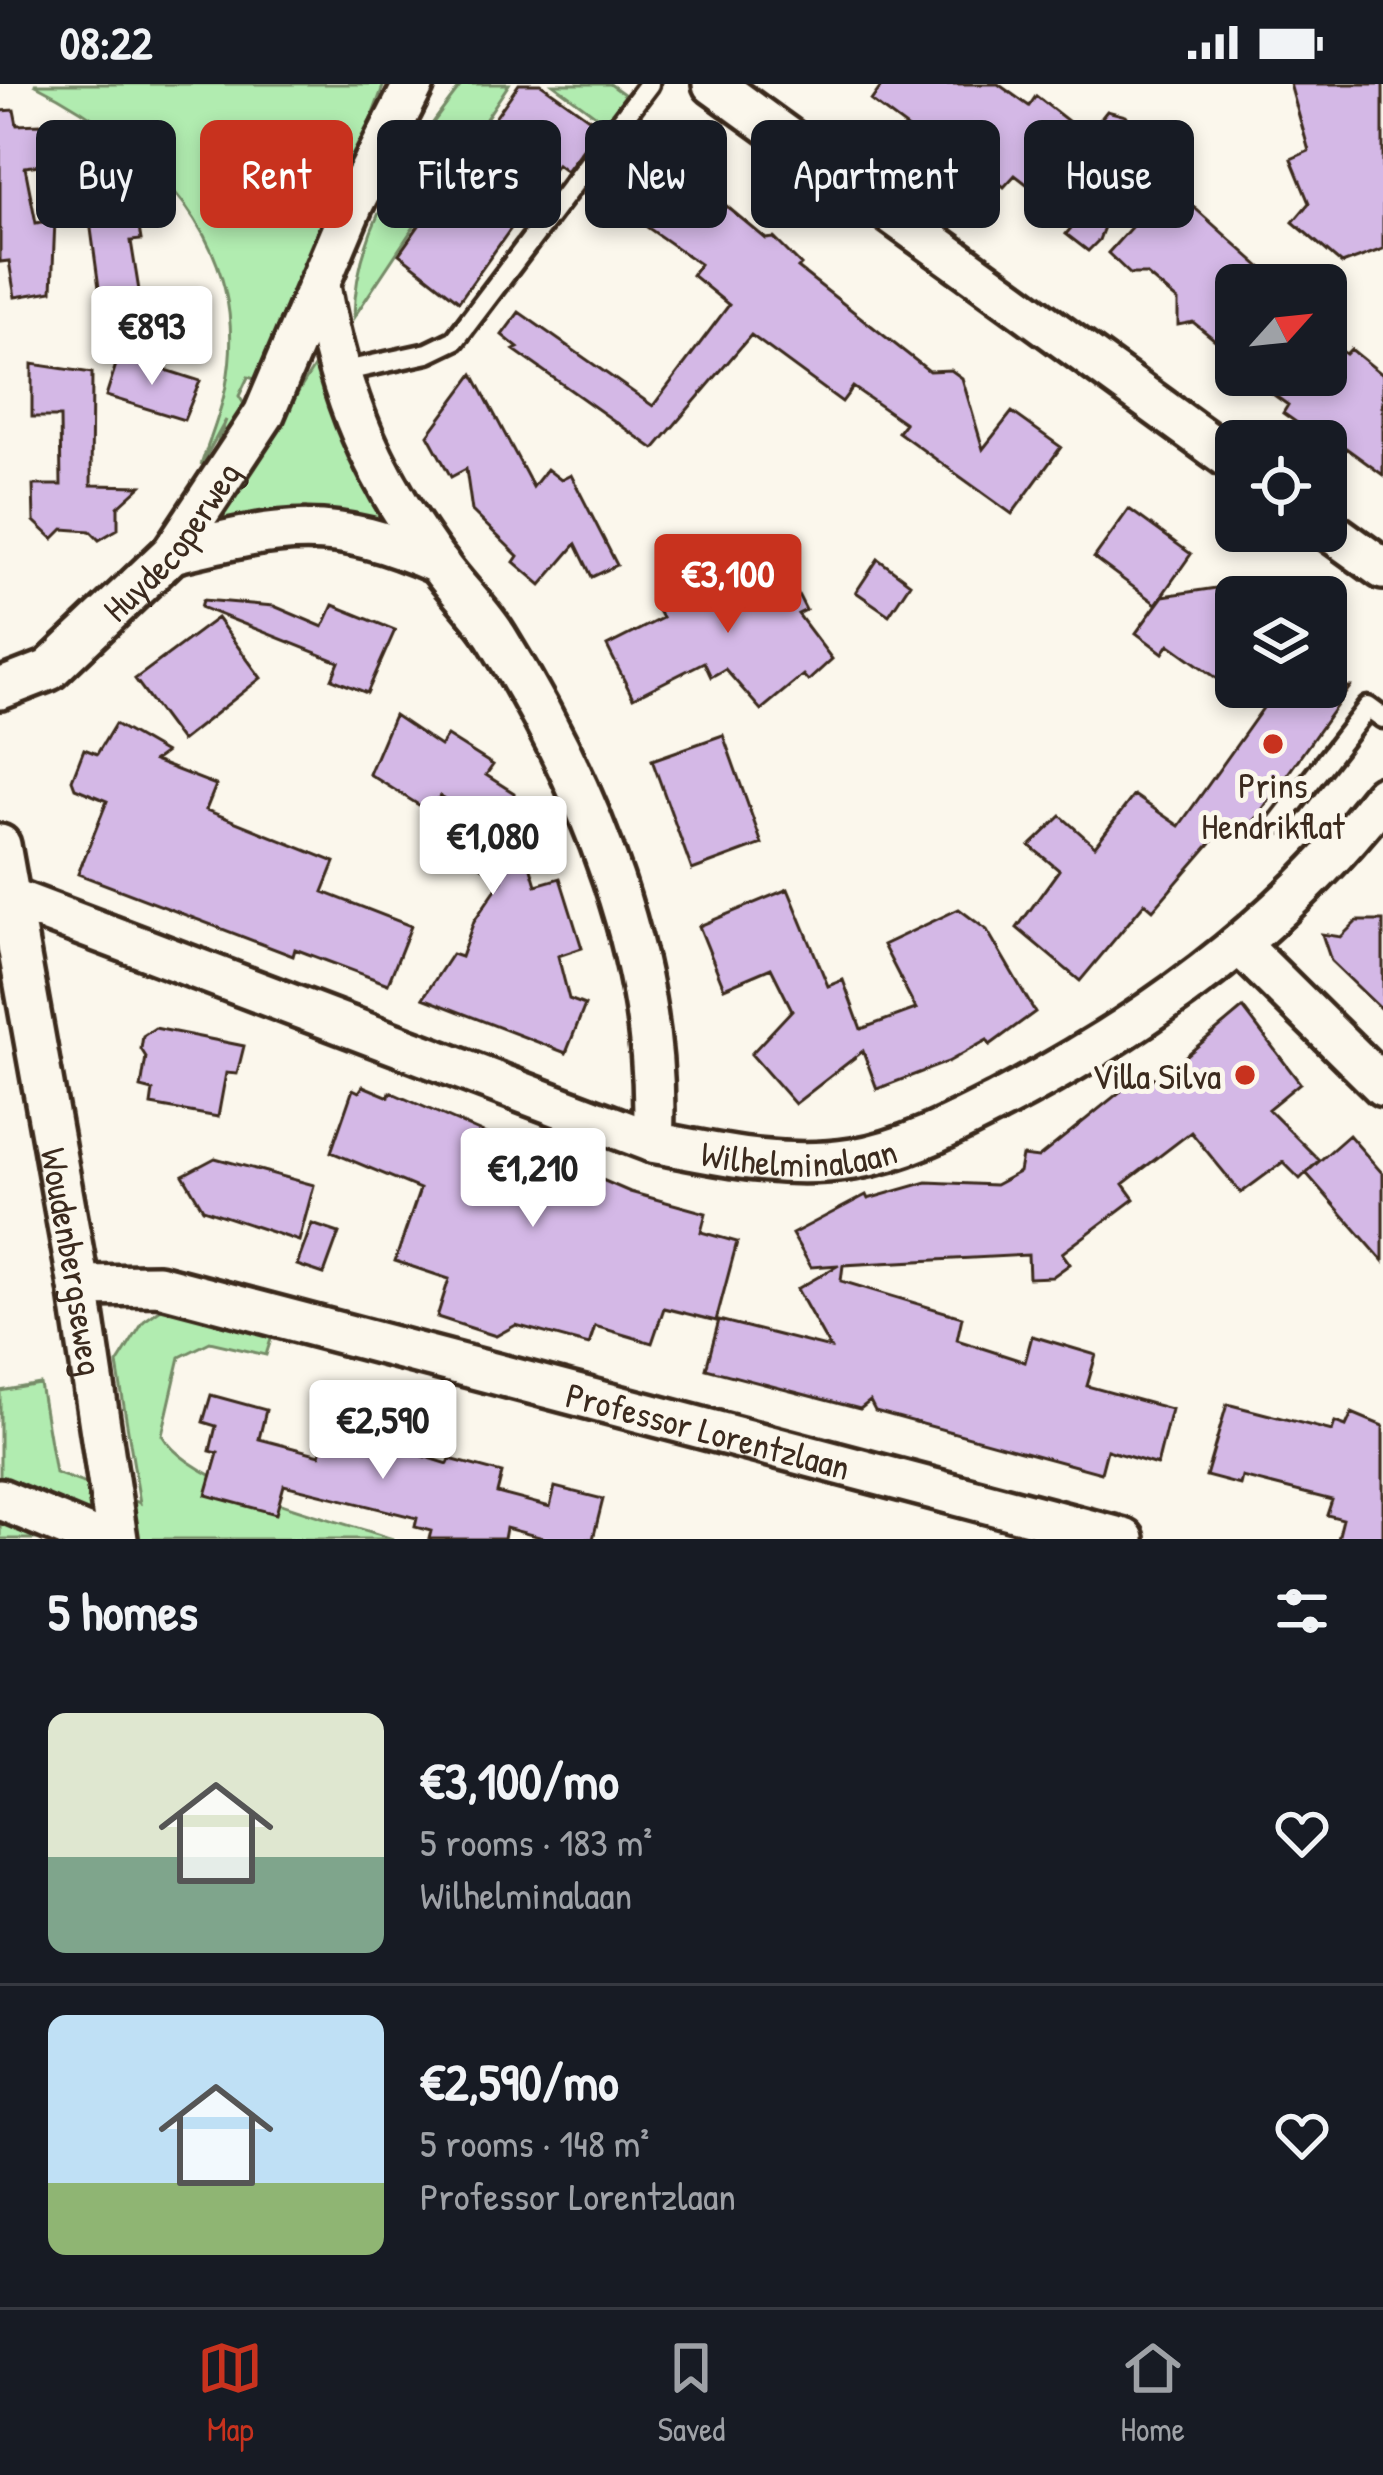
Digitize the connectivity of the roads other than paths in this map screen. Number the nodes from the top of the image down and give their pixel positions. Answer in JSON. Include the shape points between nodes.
{"nodes":[{"id":1,"x":414,"y":84,"type":"edge"},
{"id":2,"x":649,"y":84,"type":"edge"},
{"id":3,"x":712,"y":84,"type":"edge"},
{"id":4,"x":320,"y":286,"type":"junction"},
{"id":5,"x":336,"y":373,"type":"junction"},
{"id":6,"x":1215,"y":448,"type":"edge"},
{"id":7,"x":1347,"y":543,"type":"edge"},
{"id":8,"x":172,"y":553,"type":"junction"},
{"id":9,"x":439,"y":564,"type":"junction"},
{"id":10,"x":1383,"y":569,"type":"edge"},
{"id":11,"x":0,"y":689,"type":"edge"},
{"id":12,"x":1383,"y":718,"type":"edge"},
{"id":13,"x":1383,"y":796,"type":"edge"},
{"id":14,"x":1278,"y":824,"type":"dead end"},
{"id":15,"x":0,"y":845,"type":"edge"},
{"id":16,"x":4,"y":896,"type":"edge"},
{"id":17,"x":1241,"y":946,"type":"junction"},
{"id":18,"x":1383,"y":1086,"type":"edge"},
{"id":19,"x":653,"y":1142,"type":"junction"},
{"id":20,"x":79,"y":1286,"type":"junction"},
{"id":21,"x":0,"y":1498,"type":"edge"},
{"id":22,"x":96,"y":1539,"type":"edge"},
{"id":23,"x":117,"y":1539,"type":"edge"},
{"id":24,"x":1124,"y":1539,"type":"edge"}],
"edges":[{"from":1,"to":4,"type":"street","name":"Huydecoperweg"},
{"from":2,"to":5,"type":"lane","via":[[454,340]]},
{"from":3,"to":6,"type":"street"},
{"from":4,"to":5,"type":"street","name":"Wilhelminalaan"},
{"from":4,"to":8,"type":"street","name":"Huydecoperweg","via":[[264,414]]},
{"from":5,"to":9,"type":"street","name":"Wilhelminalaan","via":[[372,461]]},
{"from":7,"to":10,"type":"street"},
{"from":8,"to":9,"type":"street","name":"Wilhelminalaan","via":[[317,526],[382,539]]},
{"from":8,"to":11,"type":"street","name":"Huydecoperweg","via":[[49,670]]},
{"from":9,"to":19,"type":"street","name":"Wilhelminalaan","via":[[494,633],[559,743],[607,868],[647,998]]},
{"from":12,"to":14,"type":"lane","via":[[1368,707]]},
{"from":13,"to":17,"type":"street","name":"Wilhelminalaan"},
{"from":15,"to":16,"type":"street","name":"Woudenbergseweg"},
{"from":16,"to":19,"type":"street"},
{"from":16,"to":20,"type":"street","name":"Woudenbergseweg"},
{"from":17,"to":18,"type":"street"},
{"from":17,"to":19,"type":"street","name":"Wilhelminalaan","via":[[1041,1080],[941,1132],[855,1159],[765,1164]]},
{"from":20,"to":23,"type":"street","name":"Woudenbergseweg"},
{"from":20,"to":24,"type":"street","name":"Professor Lorentzlaan","via":[[158,1285]]},
{"from":21,"to":22,"type":"street"}]}
